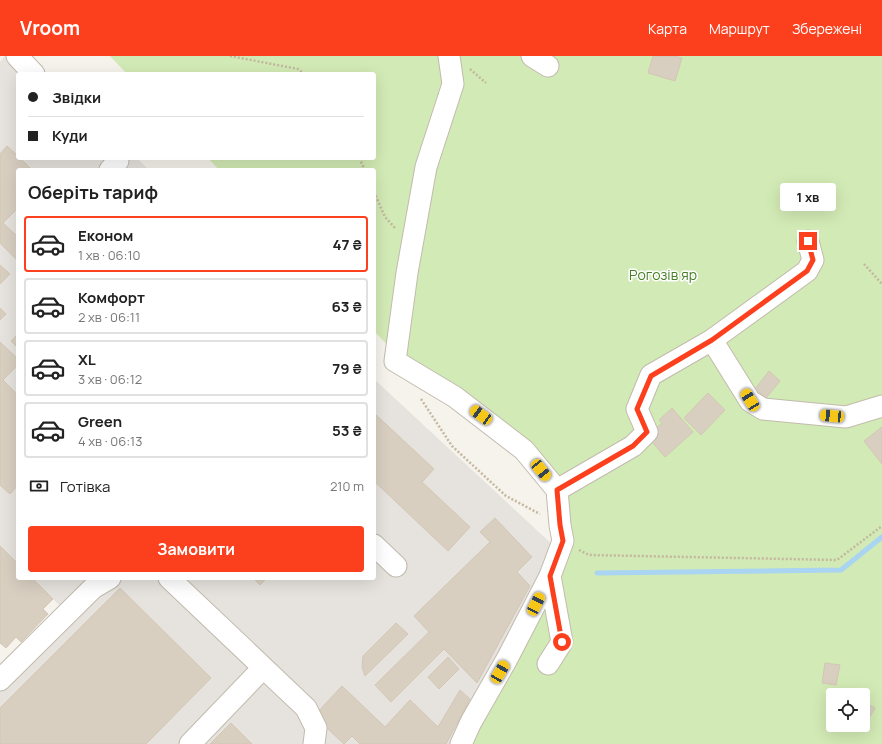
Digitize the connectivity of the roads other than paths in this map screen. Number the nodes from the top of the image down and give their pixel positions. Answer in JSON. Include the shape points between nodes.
{"nodes":[{"id":1,"x":16,"y":56,"type":"edge"},
{"id":2,"x":449,"y":56,"type":"edge"},
{"id":3,"x":32,"y":72,"type":"edge"},
{"id":4,"x":117,"y":160,"type":"edge"},
{"id":5,"x":112,"y":168,"type":"edge"},
{"id":6,"x":808,"y":241,"type":"dead end"},
{"id":7,"x":712,"y":340,"type":"junction"},
{"id":8,"x":882,"y":406,"type":"edge"},
{"id":9,"x":557,"y":490,"type":"junction"},
{"id":10,"x":376,"y":548,"type":"edge"},
{"id":11,"x":396,"y":566,"type":"dead end"},
{"id":12,"x":550,"y":576,"type":"junction"},
{"id":13,"x":107,"y":580,"type":"edge"},
{"id":14,"x":171,"y":580,"type":"edge"},
{"id":15,"x":548,"y":664,"type":"dead end"},
{"id":16,"x":263,"y":668,"type":"junction"},
{"id":17,"x":0,"y":680,"type":"edge"},
{"id":18,"x":190,"y":744,"type":"edge"},
{"id":19,"x":314,"y":744,"type":"edge"},
{"id":20,"x":461,"y":744,"type":"edge"}],
"edges":[{"from":1,"to":3,"type":"lane"},
{"from":2,"to":9,"type":"lane","via":[[453,84],[426,167],[407,273],[395,361],[455,397],[524,450]]},
{"from":4,"to":5,"type":"lane"},
{"from":6,"to":7,"type":"lane","via":[[813,260],[807,271]]},
{"from":7,"to":8,"type":"lane","via":[[750,400],[763,409],[846,417]]},
{"from":7,"to":9,"type":"lane","via":[[651,376],[637,409],[647,432],[633,446]]},
{"from":9,"to":12,"type":"lane","via":[[561,533]]},
{"from":10,"to":11,"type":"lane"},
{"from":12,"to":15,"type":"lane","via":[[562,642]]},
{"from":12,"to":20,"type":"lane"},
{"from":13,"to":17,"type":"lane","via":[[93,588]]},
{"from":14,"to":16,"type":"lane"},
{"from":16,"to":18,"type":"lane"},
{"from":16,"to":19,"type":"lane","via":[[306,708],[316,728]]}]}
